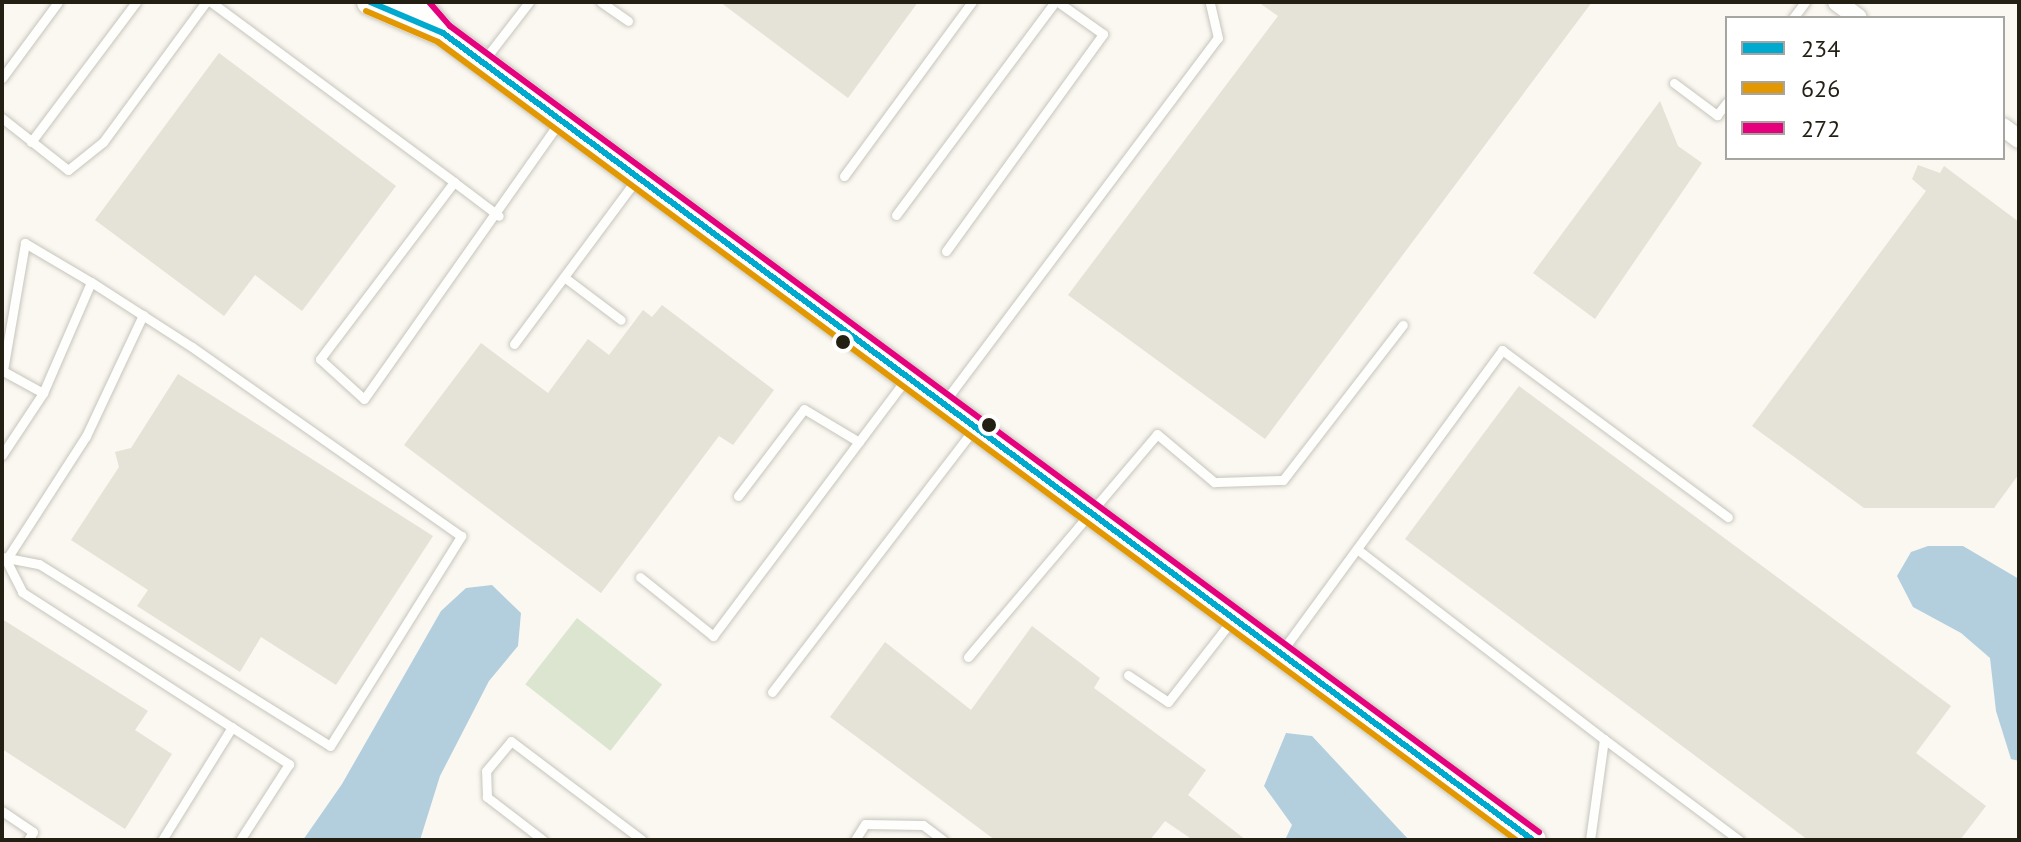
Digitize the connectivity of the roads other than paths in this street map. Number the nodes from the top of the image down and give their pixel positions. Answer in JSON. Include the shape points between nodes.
{"nodes":[{"id":1,"x":58,"y":2,"type":"edge"},
{"id":2,"x":136,"y":2,"type":"edge"},
{"id":3,"x":209,"y":2,"type":"edge"},
{"id":4,"x":370,"y":2,"type":"edge"},
{"id":5,"x":416,"y":2,"type":"edge"},
{"id":6,"x":529,"y":2,"type":"edge"},
{"id":7,"x":601,"y":2,"type":"edge"},
{"id":8,"x":972,"y":2,"type":"edge"},
{"id":9,"x":1056,"y":2,"type":"edge"},
{"id":10,"x":1210,"y":2,"type":"edge"},
{"id":11,"x":1837,"y":2,"type":"edge"},
{"id":12,"x":1855,"y":16,"type":"edge"},
{"id":13,"x":628,"y":21,"type":"dead end"},
{"id":14,"x":443,"y":33,"type":"junction"},
{"id":15,"x":482,"y":62,"type":"junction"},
{"id":16,"x":2,"y":78,"type":"edge"},
{"id":17,"x":1674,"y":83,"type":"dead end"},
{"id":18,"x":1725,"y":105,"type":"edge"},
{"id":19,"x":2,"y":118,"type":"edge"},
{"id":20,"x":561,"y":120,"type":"junction"},
{"id":21,"x":31,"y":142,"type":"junction"},
{"id":22,"x":844,"y":176,"type":"dead end"},
{"id":23,"x":638,"y":177,"type":"junction"},
{"id":24,"x":454,"y":182,"type":"junction"},
{"id":25,"x":896,"y":215,"type":"dead end"},
{"id":26,"x":499,"y":216,"type":"junction"},
{"id":27,"x":946,"y":251,"type":"dead end"},
{"id":28,"x":564,"y":277,"type":"junction"},
{"id":29,"x":91,"y":282,"type":"junction"},
{"id":30,"x":143,"y":315,"type":"junction"},
{"id":31,"x":621,"y":320,"type":"dead end"},
{"id":32,"x":1403,"y":325,"type":"dead end"},
{"id":33,"x":514,"y":344,"type":"dead end"},
{"id":34,"x":907,"y":377,"type":"junction"},
{"id":35,"x":43,"y":393,"type":"junction"},
{"id":36,"x":943,"y":404,"type":"junction"},
{"id":37,"x":975,"y":427,"type":"junction"},
{"id":38,"x":859,"y":442,"type":"junction"},
{"id":39,"x":2,"y":455,"type":"edge"},
{"id":40,"x":738,"y":496,"type":"dead end"},
{"id":41,"x":1092,"y":514,"type":"junction"},
{"id":42,"x":1728,"y":517,"type":"dead end"},
{"id":43,"x":1357,"y":549,"type":"junction"},
{"id":44,"x":4,"y":558,"type":"edge"},
{"id":45,"x":640,"y":577,"type":"dead end"},
{"id":46,"x":1233,"y":618,"type":"junction"},
{"id":47,"x":1280,"y":653,"type":"junction"},
{"id":48,"x":968,"y":657,"type":"dead end"},
{"id":49,"x":1128,"y":675,"type":"dead end"},
{"id":50,"x":772,"y":692,"type":"dead end"},
{"id":51,"x":232,"y":727,"type":"junction"},
{"id":52,"x":1604,"y":739,"type":"junction"},
{"id":53,"x":2,"y":811,"type":"edge"},
{"id":54,"x":28,"y":840,"type":"edge"},
{"id":55,"x":162,"y":840,"type":"edge"},
{"id":56,"x":240,"y":840,"type":"edge"},
{"id":57,"x":543,"y":840,"type":"edge"},
{"id":58,"x":642,"y":840,"type":"edge"},
{"id":59,"x":855,"y":840,"type":"edge"},
{"id":60,"x":943,"y":840,"type":"edge"},
{"id":61,"x":1533,"y":840,"type":"edge"},
{"id":62,"x":1590,"y":840,"type":"edge"},
{"id":63,"x":1739,"y":840,"type":"edge"}],
"edges":[{"from":1,"to":16,"type":"lane"},
{"from":2,"to":21,"type":"lane"},
{"from":3,"to":21,"type":"lane","via":[[103,142],[68,170]]},
{"from":3,"to":24,"type":"lane"},
{"from":4,"to":14,"type":"street"},
{"from":5,"to":14,"type":"street"},
{"from":6,"to":15,"type":"lane"},
{"from":7,"to":13,"type":"lane"},
{"from":8,"to":22,"type":"lane"},
{"from":9,"to":25,"type":"lane"},
{"from":9,"to":27,"type":"lane","via":[[1103,34]]},
{"from":10,"to":36,"type":"lane","via":[[1218,38]]},
{"from":11,"to":12,"type":"street"},
{"from":14,"to":15,"type":"street"},
{"from":15,"to":20,"type":"street"},
{"from":17,"to":18,"type":"lane","via":[[1717,115]]},
{"from":19,"to":21,"type":"lane"},
{"from":20,"to":23,"type":"street"},
{"from":20,"to":26,"type":"lane"},
{"from":23,"to":28,"type":"lane"},
{"from":23,"to":34,"type":"street"},
{"from":24,"to":26,"type":"lane"},
{"from":24,"to":26,"type":"lane","via":[[320,359],[364,399]]},
{"from":28,"to":31,"type":"lane"},
{"from":28,"to":33,"type":"lane"},
{"from":29,"to":30,"type":"lane"},
{"from":29,"to":35,"type":"lane"},
{"from":29,"to":35,"type":"lane","via":[[25,243],[3,371]]},
{"from":30,"to":44,"type":"lane","via":[[86,436]]},
{"from":30,"to":44,"type":"lane","via":[[461,536],[330,746],[39,564]]},
{"from":32,"to":41,"type":"lane","via":[[1283,480],[1214,482],[1157,434]]},
{"from":34,"to":36,"type":"street"},
{"from":34,"to":38,"type":"lane"},
{"from":35,"to":39,"type":"lane"},
{"from":36,"to":37,"type":"street"},
{"from":37,"to":41,"type":"street"},
{"from":37,"to":50,"type":"lane"},
{"from":38,"to":40,"type":"lane","via":[[804,409]]},
{"from":38,"to":45,"type":"lane","via":[[713,636]]},
{"from":41,"to":46,"type":"street"},
{"from":41,"to":48,"type":"lane"},
{"from":42,"to":43,"type":"lane","via":[[1502,350]]},
{"from":43,"to":47,"type":"lane"},
{"from":43,"to":52,"type":"lane"},
{"from":44,"to":51,"type":"lane","via":[[22,592]]},
{"from":46,"to":47,"type":"street"},
{"from":46,"to":49,"type":"lane","via":[[1168,702]]},
{"from":47,"to":61,"type":"street"},
{"from":51,"to":55,"type":"lane"},
{"from":51,"to":56,"type":"lane","via":[[289,764]]},
{"from":52,"to":62,"type":"lane"},
{"from":52,"to":63,"type":"lane"},
{"from":53,"to":54,"type":"lane","via":[[33,832]]},
{"from":57,"to":58,"type":"lane","via":[[487,797],[486,771],[511,741]]},
{"from":59,"to":60,"type":"lane","via":[[865,824],[923,825]]}]}
